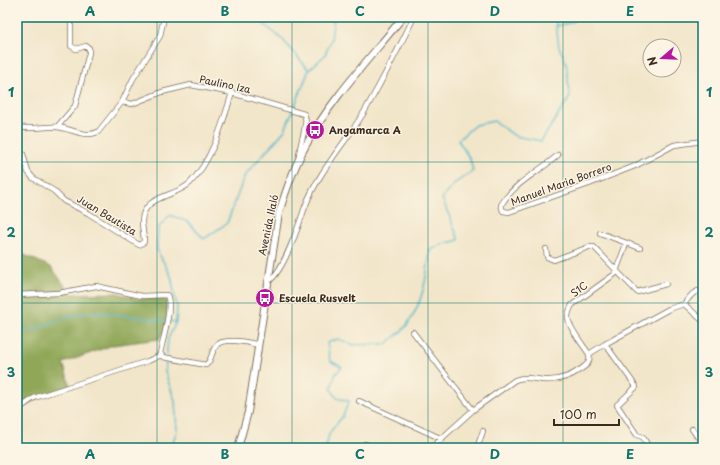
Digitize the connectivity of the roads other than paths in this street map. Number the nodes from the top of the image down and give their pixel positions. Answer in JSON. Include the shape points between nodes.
{"nodes":[{"id":1,"x":71,"y":17,"type":"edge"},
{"id":2,"x":164,"y":17,"type":"edge"},
{"id":3,"x":403,"y":17,"type":"edge"},
{"id":4,"x":414,"y":17,"type":"edge"},
{"id":5,"x":232,"y":93,"type":"junction"},
{"id":6,"x":122,"y":102,"type":"junction"},
{"id":7,"x":17,"y":127,"type":"edge"},
{"id":8,"x":57,"y":127,"type":"junction"},
{"id":9,"x":703,"y":141,"type":"edge"},
{"id":10,"x":17,"y":151,"type":"edge"},
{"id":11,"x":558,"y":155,"type":"dead end"},
{"id":12,"x":299,"y":159,"type":"junction"},
{"id":13,"x":600,"y":233,"type":"dead end"},
{"id":14,"x":626,"y":244,"type":"junction"},
{"id":15,"x":640,"y":248,"type":"dead end"},
{"id":16,"x":546,"y":249,"type":"dead end"},
{"id":17,"x":617,"y":272,"type":"junction"},
{"id":18,"x":267,"y":282,"type":"junction"},
{"id":19,"x":666,"y":284,"type":"dead end"},
{"id":20,"x":703,"y":291,"type":"edge"},
{"id":21,"x":17,"y":295,"type":"edge"},
{"id":22,"x":684,"y":304,"type":"junction"},
{"id":23,"x":703,"y":321,"type":"edge"},
{"id":24,"x":413,"y":332,"type":"dead end"},
{"id":25,"x":605,"y":344,"type":"junction"},
{"id":26,"x":258,"y":345,"type":"junction"},
{"id":27,"x":589,"y":354,"type":"junction"},
{"id":28,"x":162,"y":356,"type":"junction"},
{"id":29,"x":359,"y":401,"type":"dead end"},
{"id":30,"x":17,"y":410,"type":"edge"},
{"id":31,"x":473,"y":410,"type":"junction"},
{"id":32,"x":692,"y":429,"type":"dead end"},
{"id":33,"x":483,"y":431,"type":"dead end"},
{"id":34,"x":440,"y":438,"type":"junction"},
{"id":35,"x":365,"y":444,"type":"dead end"},
{"id":36,"x":703,"y":445,"type":"edge"},
{"id":37,"x":238,"y":448,"type":"edge"},
{"id":38,"x":373,"y":448,"type":"edge"},
{"id":39,"x":431,"y":448,"type":"edge"},
{"id":40,"x":477,"y":448,"type":"edge"},
{"id":41,"x":649,"y":448,"type":"edge"}],
"edges":[{"from":1,"to":8,"type":"street","via":[[71,46],[76,49],[86,46],[89,53],[74,106]]},
{"from":2,"to":6,"type":"street","via":[[160,36]]},
{"from":3,"to":12,"type":"main road","name":"Avenida Ilaló","via":[[324,116]]},
{"from":4,"to":18,"type":"street","via":[[366,108],[320,175],[287,253],[275,276]]},
{"from":5,"to":6,"type":"street","name":"Paulino Iza","via":[[191,86],[162,92],[132,104]]},
{"from":5,"to":10,"type":"street","name":"Juan Bautista","via":[[207,160],[190,184],[158,198],[144,213],[142,245],[64,201],[33,178],[28,172],[23,154]]},
{"from":5,"to":12,"type":"street","name":"Paulino Iza","via":[[304,114],[307,122],[298,149]]},
{"from":6,"to":8,"type":"street","via":[[98,132],[86,135]]},
{"from":7,"to":8,"type":"street"},
{"from":9,"to":11,"type":"street","name":"Manuel Maria Borrero","via":[[674,145],[635,166],[590,184],[509,212],[503,211],[501,204],[508,193]]},
{"from":12,"to":18,"type":"main road","name":"Avenida Ilaló","via":[[279,213]]},
{"from":13,"to":14,"type":"street"},
{"from":14,"to":15,"type":"street"},
{"from":14,"to":17,"type":"street"},
{"from":16,"to":17,"type":"street","via":[[547,257],[554,260],[594,247]]},
{"from":17,"to":19,"type":"street","via":[[637,292]]},
{"from":17,"to":27,"type":"street","name":"S1C","via":[[572,305],[569,311],[570,325]]},
{"from":18,"to":26,"type":"main road","name":"Avenida Ilaló"},
{"from":20,"to":22,"type":"street","via":[[698,290]]},
{"from":21,"to":28,"type":"street","via":[[59,293],[96,286],[142,296],[167,295],[169,299]]},
{"from":22,"to":23,"type":"street"},
{"from":22,"to":25,"type":"street","via":[[668,309]]},
{"from":24,"to":31,"type":"street"},
{"from":25,"to":27,"type":"street"},
{"from":25,"to":41,"type":"street","via":[[636,387],[617,406]]},
{"from":26,"to":28,"type":"street","via":[[237,341],[220,342],[206,365]]},
{"from":26,"to":37,"type":"main road","name":"Avenida Ilaló","via":[[248,412]]},
{"from":27,"to":31,"type":"street","via":[[587,366],[571,375],[557,380],[515,380]]},
{"from":28,"to":30,"type":"street","via":[[34,398]]},
{"from":29,"to":34,"type":"street"},
{"from":31,"to":34,"type":"street"},
{"from":32,"to":36,"type":"street"},
{"from":33,"to":40,"type":"street"},
{"from":34,"to":39,"type":"street"},
{"from":35,"to":38,"type":"street"}]}
